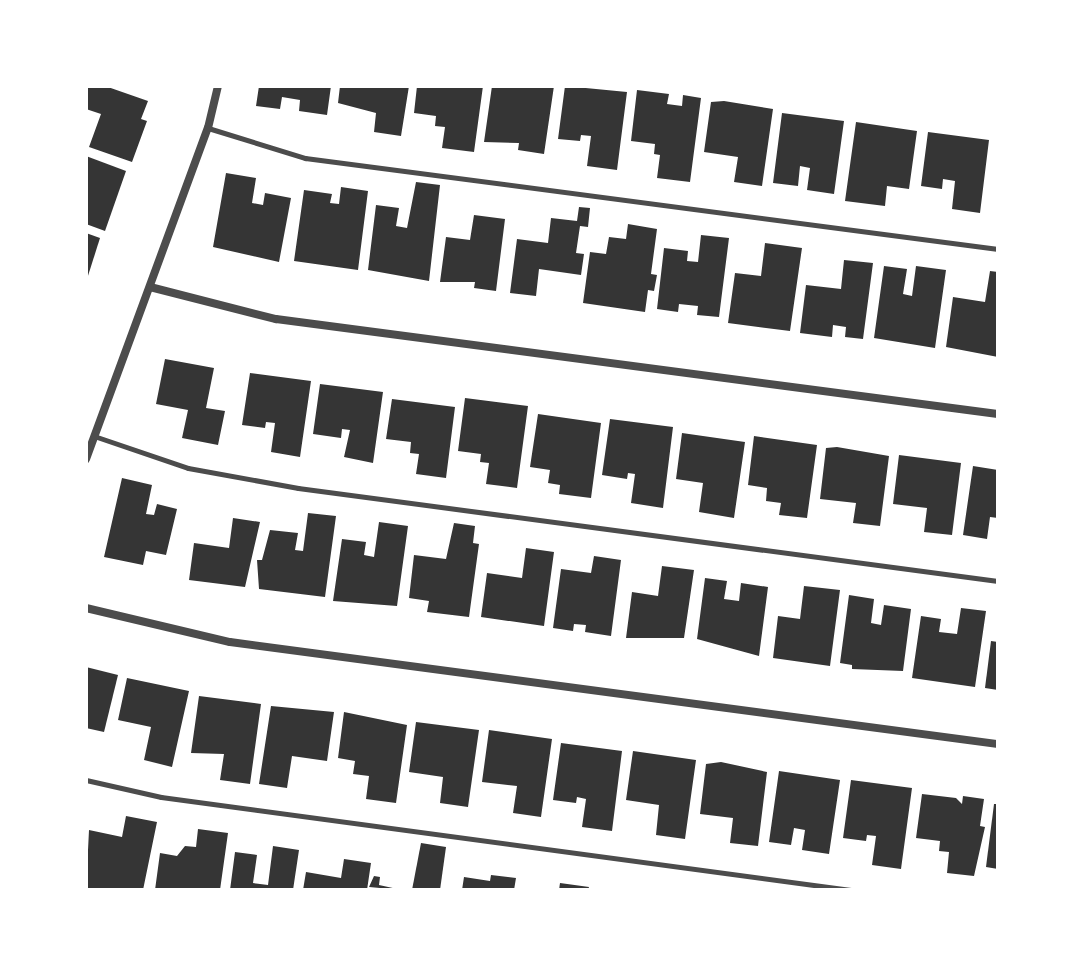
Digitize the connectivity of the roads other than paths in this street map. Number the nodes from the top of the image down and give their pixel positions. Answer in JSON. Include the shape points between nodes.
{"nodes":[{"id":1,"x":218,"y":86,"type":"edge"},
{"id":2,"x":208,"y":128,"type":"junction"},
{"id":3,"x":998,"y":249,"type":"edge"},
{"id":4,"x":150,"y":287,"type":"junction"},
{"id":5,"x":998,"y":414,"type":"edge"},
{"id":6,"x":94,"y":436,"type":"junction"},
{"id":7,"x":86,"y":459,"type":"edge"},
{"id":8,"x":998,"y":581,"type":"edge"},
{"id":9,"x":86,"y":608,"type":"edge"},
{"id":10,"x":998,"y":744,"type":"edge"},
{"id":11,"x":86,"y":780,"type":"edge"},
{"id":12,"x":851,"y":890,"type":"edge"}],
"edges":[{"from":1,"to":2,"type":"street"},
{"from":2,"to":3,"type":"lane","via":[[305,158]]},
{"from":2,"to":4,"type":"street"},
{"from":4,"to":5,"type":"street","via":[[276,319]]},
{"from":4,"to":6,"type":"street"},
{"from":6,"to":7,"type":"street"},
{"from":6,"to":8,"type":"lane","via":[[188,468],[298,488]]},
{"from":9,"to":10,"type":"street","via":[[230,642]]},
{"from":11,"to":12,"type":"lane","via":[[161,797]]}]}
